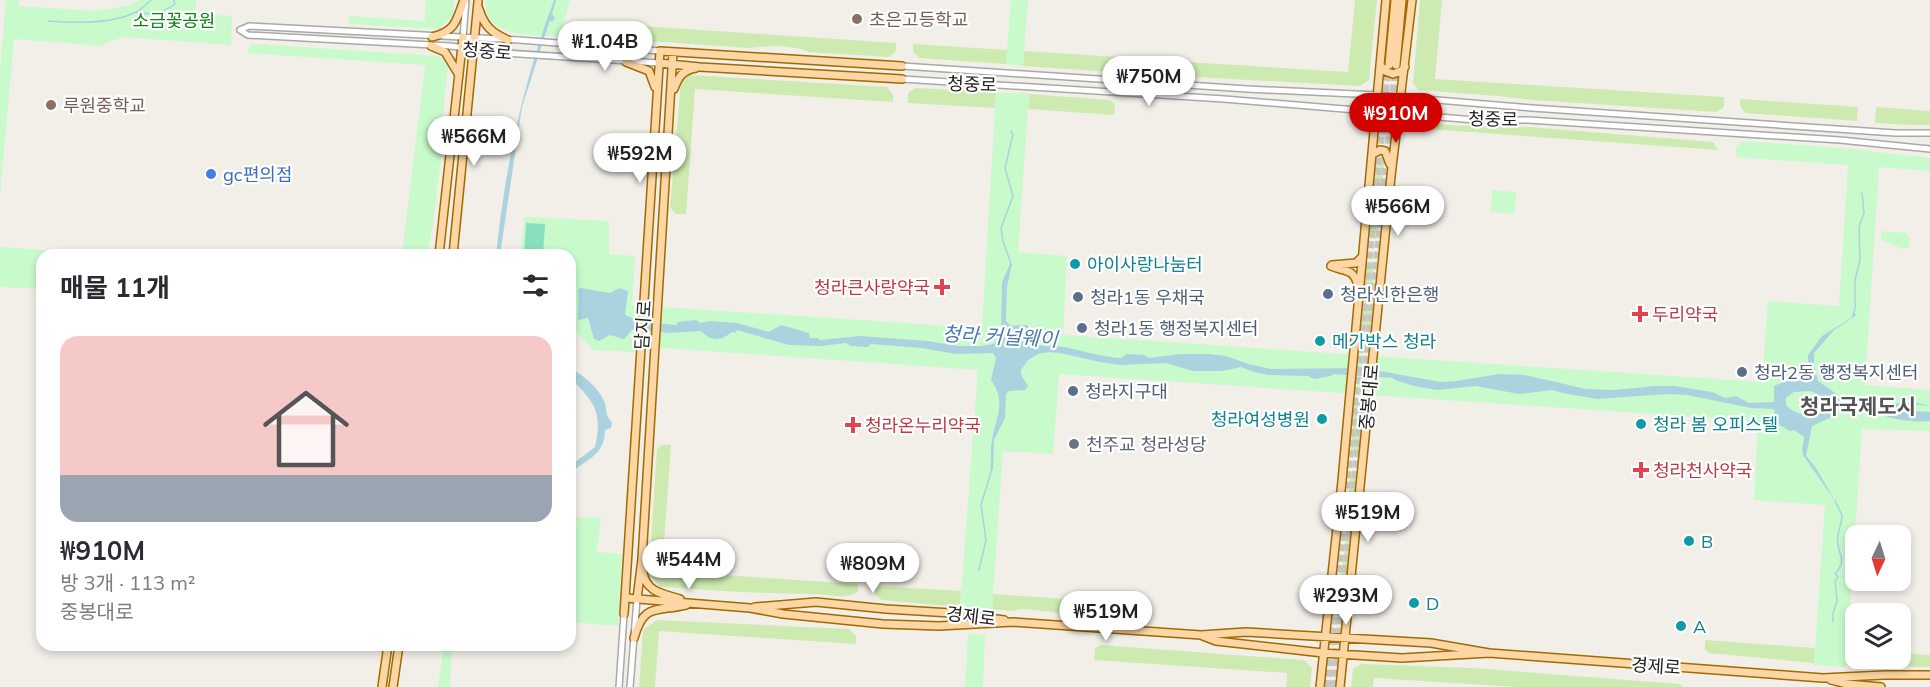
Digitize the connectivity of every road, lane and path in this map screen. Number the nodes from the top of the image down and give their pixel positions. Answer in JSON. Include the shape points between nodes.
{"nodes":[{"id":1,"x":465,"y":0,"type":"edge"},
{"id":2,"x":1386,"y":0,"type":"edge"},
{"id":3,"x":1395,"y":0,"type":"edge"},
{"id":4,"x":1402,"y":0,"type":"edge"},
{"id":5,"x":1412,"y":0,"type":"edge"},
{"id":6,"x":478,"y":1,"type":"edge"},
{"id":7,"x":432,"y":37,"type":"junction"},
{"id":8,"x":463,"y":37,"type":"junction"},
{"id":9,"x":475,"y":38,"type":"junction"},
{"id":10,"x":508,"y":40,"type":"junction"},
{"id":11,"x":431,"y":46,"type":"junction"},
{"id":12,"x":462,"y":48,"type":"junction"},
{"id":13,"x":474,"y":49,"type":"junction"},
{"id":14,"x":660,"y":51,"type":"junction"},
{"id":15,"x":674,"y":52,"type":"junction"},
{"id":16,"x":626,"y":62,"type":"junction"},
{"id":17,"x":659,"y":63,"type":"junction"},
{"id":18,"x":673,"y":63,"type":"junction"},
{"id":19,"x":1380,"y":65,"type":"junction"},
{"id":20,"x":902,"y":66,"type":"joint"},
{"id":21,"x":1405,"y":66,"type":"junction"},
{"id":22,"x":700,"y":67,"type":"junction"},
{"id":23,"x":459,"y":75,"type":"junction"},
{"id":24,"x":902,"y":79,"type":"joint"},
{"id":25,"x":657,"y":94,"type":"junction"},
{"id":26,"x":1377,"y":94,"type":"junction"},
{"id":27,"x":1401,"y":96,"type":"junction"},
{"id":28,"x":670,"y":97,"type":"junction"},
{"id":29,"x":1376,"y":112,"type":"junction"},
{"id":30,"x":1399,"y":114,"type":"junction"},
{"id":31,"x":1930,"y":133,"type":"edge"},
{"id":32,"x":1930,"y":149,"type":"edge"},
{"id":33,"x":1372,"y":154,"type":"junction"},
{"id":34,"x":1391,"y":176,"type":"junction"},
{"id":35,"x":440,"y":249,"type":"edge"},
{"id":36,"x":454,"y":249,"type":"edge"},
{"id":37,"x":1362,"y":255,"type":"junction"},
{"id":38,"x":1359,"y":288,"type":"junction"},
{"id":39,"x":642,"y":559,"type":"junction"},
{"id":40,"x":1331,"y":587,"type":"junction"},
{"id":41,"x":1350,"y":588,"type":"junction"},
{"id":42,"x":626,"y":598,"type":"junction"},
{"id":43,"x":638,"y":599,"type":"junction"},
{"id":44,"x":698,"y":603,"type":"junction"},
{"id":45,"x":750,"y":608,"type":"junction"},
{"id":46,"x":624,"y":614,"type":"joint"},
{"id":47,"x":1013,"y":622,"type":"junction"},
{"id":48,"x":1201,"y":635,"type":"junction"},
{"id":49,"x":1325,"y":636,"type":"junction"},
{"id":50,"x":634,"y":638,"type":"junction"},
{"id":51,"x":1345,"y":638,"type":"junction"},
{"id":52,"x":387,"y":651,"type":"edge"},
{"id":53,"x":398,"y":651,"type":"edge"},
{"id":54,"x":1323,"y":653,"type":"junction"},
{"id":55,"x":1489,"y":653,"type":"junction"},
{"id":56,"x":1343,"y":655,"type":"junction"},
{"id":57,"x":1930,"y":675,"type":"edge"},
{"id":58,"x":1822,"y":678,"type":"junction"},
{"id":59,"x":382,"y":687,"type":"edge"},
{"id":60,"x":393,"y":687,"type":"edge"},
{"id":61,"x":619,"y":687,"type":"edge"},
{"id":62,"x":630,"y":687,"type":"edge"},
{"id":63,"x":1320,"y":687,"type":"edge"},
{"id":64,"x":1340,"y":687,"type":"edge"},
{"id":65,"x":1881,"y":687,"type":"edge"}],
"edges":[{"from":1,"to":7,"type":"main road","via":[[452,28]]},
{"from":1,"to":8,"type":"street"},
{"from":2,"to":19,"type":"main road","name":"중봉대로"},
{"from":3,"to":4,"type":"main road","via":[[1392,65]]},
{"from":5,"to":21,"type":"main road","name":"중봉대로"},
{"from":6,"to":9,"type":"main road"},
{"from":6,"to":10,"type":"main road","via":[[486,26]]},
{"from":7,"to":8,"type":"street","name":"청중로"},
{"from":7,"to":11,"type":"street","name":"청중로","via":[[249,26],[240,30],[248,35]]},
{"from":8,"to":9,"type":"street","name":"청중로"},
{"from":8,"to":12,"type":"main road"},
{"from":9,"to":10,"type":"street","name":"청중로"},
{"from":9,"to":13,"type":"main road"},
{"from":10,"to":14,"type":"street","name":"청중로"},
{"from":11,"to":12,"type":"street","name":"청중로"},
{"from":11,"to":23,"type":"main road","via":[[445,52]]},
{"from":12,"to":13,"type":"street","name":"청중로"},
{"from":12,"to":23,"type":"main road"},
{"from":13,"to":16,"type":"street","name":"청중로"},
{"from":13,"to":36,"type":"main road"},
{"from":14,"to":15,"type":"main road","name":"청중로"},
{"from":14,"to":17,"type":"main road","name":"담지로"},
{"from":15,"to":18,"type":"main road"},
{"from":15,"to":20,"type":"main road","name":"청중로"},
{"from":16,"to":17,"type":"street","name":"청중로"},
{"from":16,"to":25,"type":"main road","via":[[649,71]]},
{"from":17,"to":18,"type":"main road","name":"청중로"},
{"from":17,"to":25,"type":"main road","name":"담지로"},
{"from":18,"to":22,"type":"main road","name":"청중로"},
{"from":18,"to":28,"type":"main road"},
{"from":19,"to":21,"type":"main road","via":[[1393,74]]},
{"from":19,"to":26,"type":"main road","name":"중봉대로"},
{"from":20,"to":26,"type":"street","name":"청중로"},
{"from":21,"to":27,"type":"main road","name":"중봉대로"},
{"from":22,"to":24,"type":"main road","name":"청중로"},
{"from":22,"to":28,"type":"main road","via":[[683,72]]},
{"from":23,"to":35,"type":"main road"},
{"from":24,"to":29,"type":"street","name":"청중로"},
{"from":25,"to":42,"type":"main road","name":"담지로"},
{"from":26,"to":27,"type":"street","name":"청중로"},
{"from":26,"to":29,"type":"main road","name":"중봉대로"},
{"from":27,"to":30,"type":"main road","name":"중봉대로"},
{"from":27,"to":31,"type":"street","name":"청중로","via":[[1542,109]]},
{"from":28,"to":39,"type":"main road"},
{"from":29,"to":30,"type":"street","name":"청중로"},
{"from":29,"to":33,"type":"main road","name":"중봉대로"},
{"from":30,"to":32,"type":"street","name":"청중로","via":[[1840,140]]},
{"from":30,"to":34,"type":"main road","name":"중봉대로"},
{"from":33,"to":34,"type":"main road","via":[[1385,150]]},
{"from":33,"to":37,"type":"main road","name":"중봉대로"},
{"from":34,"to":41,"type":"main road","name":"중봉대로"},
{"from":37,"to":38,"type":"main road","name":"중봉대로"},
{"from":37,"to":38,"type":"main road","via":[[1356,263],[1331,266],[1354,274]]},
{"from":38,"to":40,"type":"main road","name":"중봉대로"},
{"from":39,"to":43,"type":"main road"},
{"from":39,"to":44,"type":"main road","via":[[644,578],[652,590]]},
{"from":40,"to":41,"type":"main road","via":[[1340,597]]},
{"from":40,"to":49,"type":"main road","name":"중봉대로"},
{"from":41,"to":51,"type":"main road","name":"중봉대로"},
{"from":42,"to":43,"type":"main road","name":"경제로"},
{"from":42,"to":46,"type":"main road","name":"담지로"},
{"from":43,"to":44,"type":"main road","name":"경제로"},
{"from":43,"to":50,"type":"street"},
{"from":44,"to":45,"type":"main road","name":"경제로"},
{"from":44,"to":50,"type":"main road","via":[[645,614]]},
{"from":45,"to":47,"type":"main road","name":"경제로","via":[[883,624]]},
{"from":45,"to":47,"type":"main road","name":"경제로","via":[[816,602]]},
{"from":46,"to":61,"type":"street"},
{"from":47,"to":48,"type":"main road","name":"경제로"},
{"from":48,"to":49,"type":"main road","name":"경제로","via":[[1246,632]]},
{"from":48,"to":54,"type":"main road","name":"경제로","via":[[1216,641]]},
{"from":49,"to":51,"type":"main road","name":"경제로"},
{"from":49,"to":54,"type":"main road","name":"중봉대로"},
{"from":50,"to":62,"type":"street"},
{"from":51,"to":55,"type":"main road","name":"경제로","via":[[1431,643]]},
{"from":51,"to":56,"type":"main road","name":"중봉대로"},
{"from":52,"to":59,"type":"main road"},
{"from":53,"to":60,"type":"main road"},
{"from":54,"to":56,"type":"main road","name":"경제로"},
{"from":54,"to":63,"type":"main road","name":"중봉대로"},
{"from":55,"to":56,"type":"main road","name":"경제로","via":[[1402,658]]},
{"from":55,"to":58,"type":"main road","name":"경제로"},
{"from":56,"to":64,"type":"main road","name":"중봉대로"},
{"from":57,"to":58,"type":"main road","name":"경제로"},
{"from":58,"to":65,"type":"main road","name":"경제로"}]}
